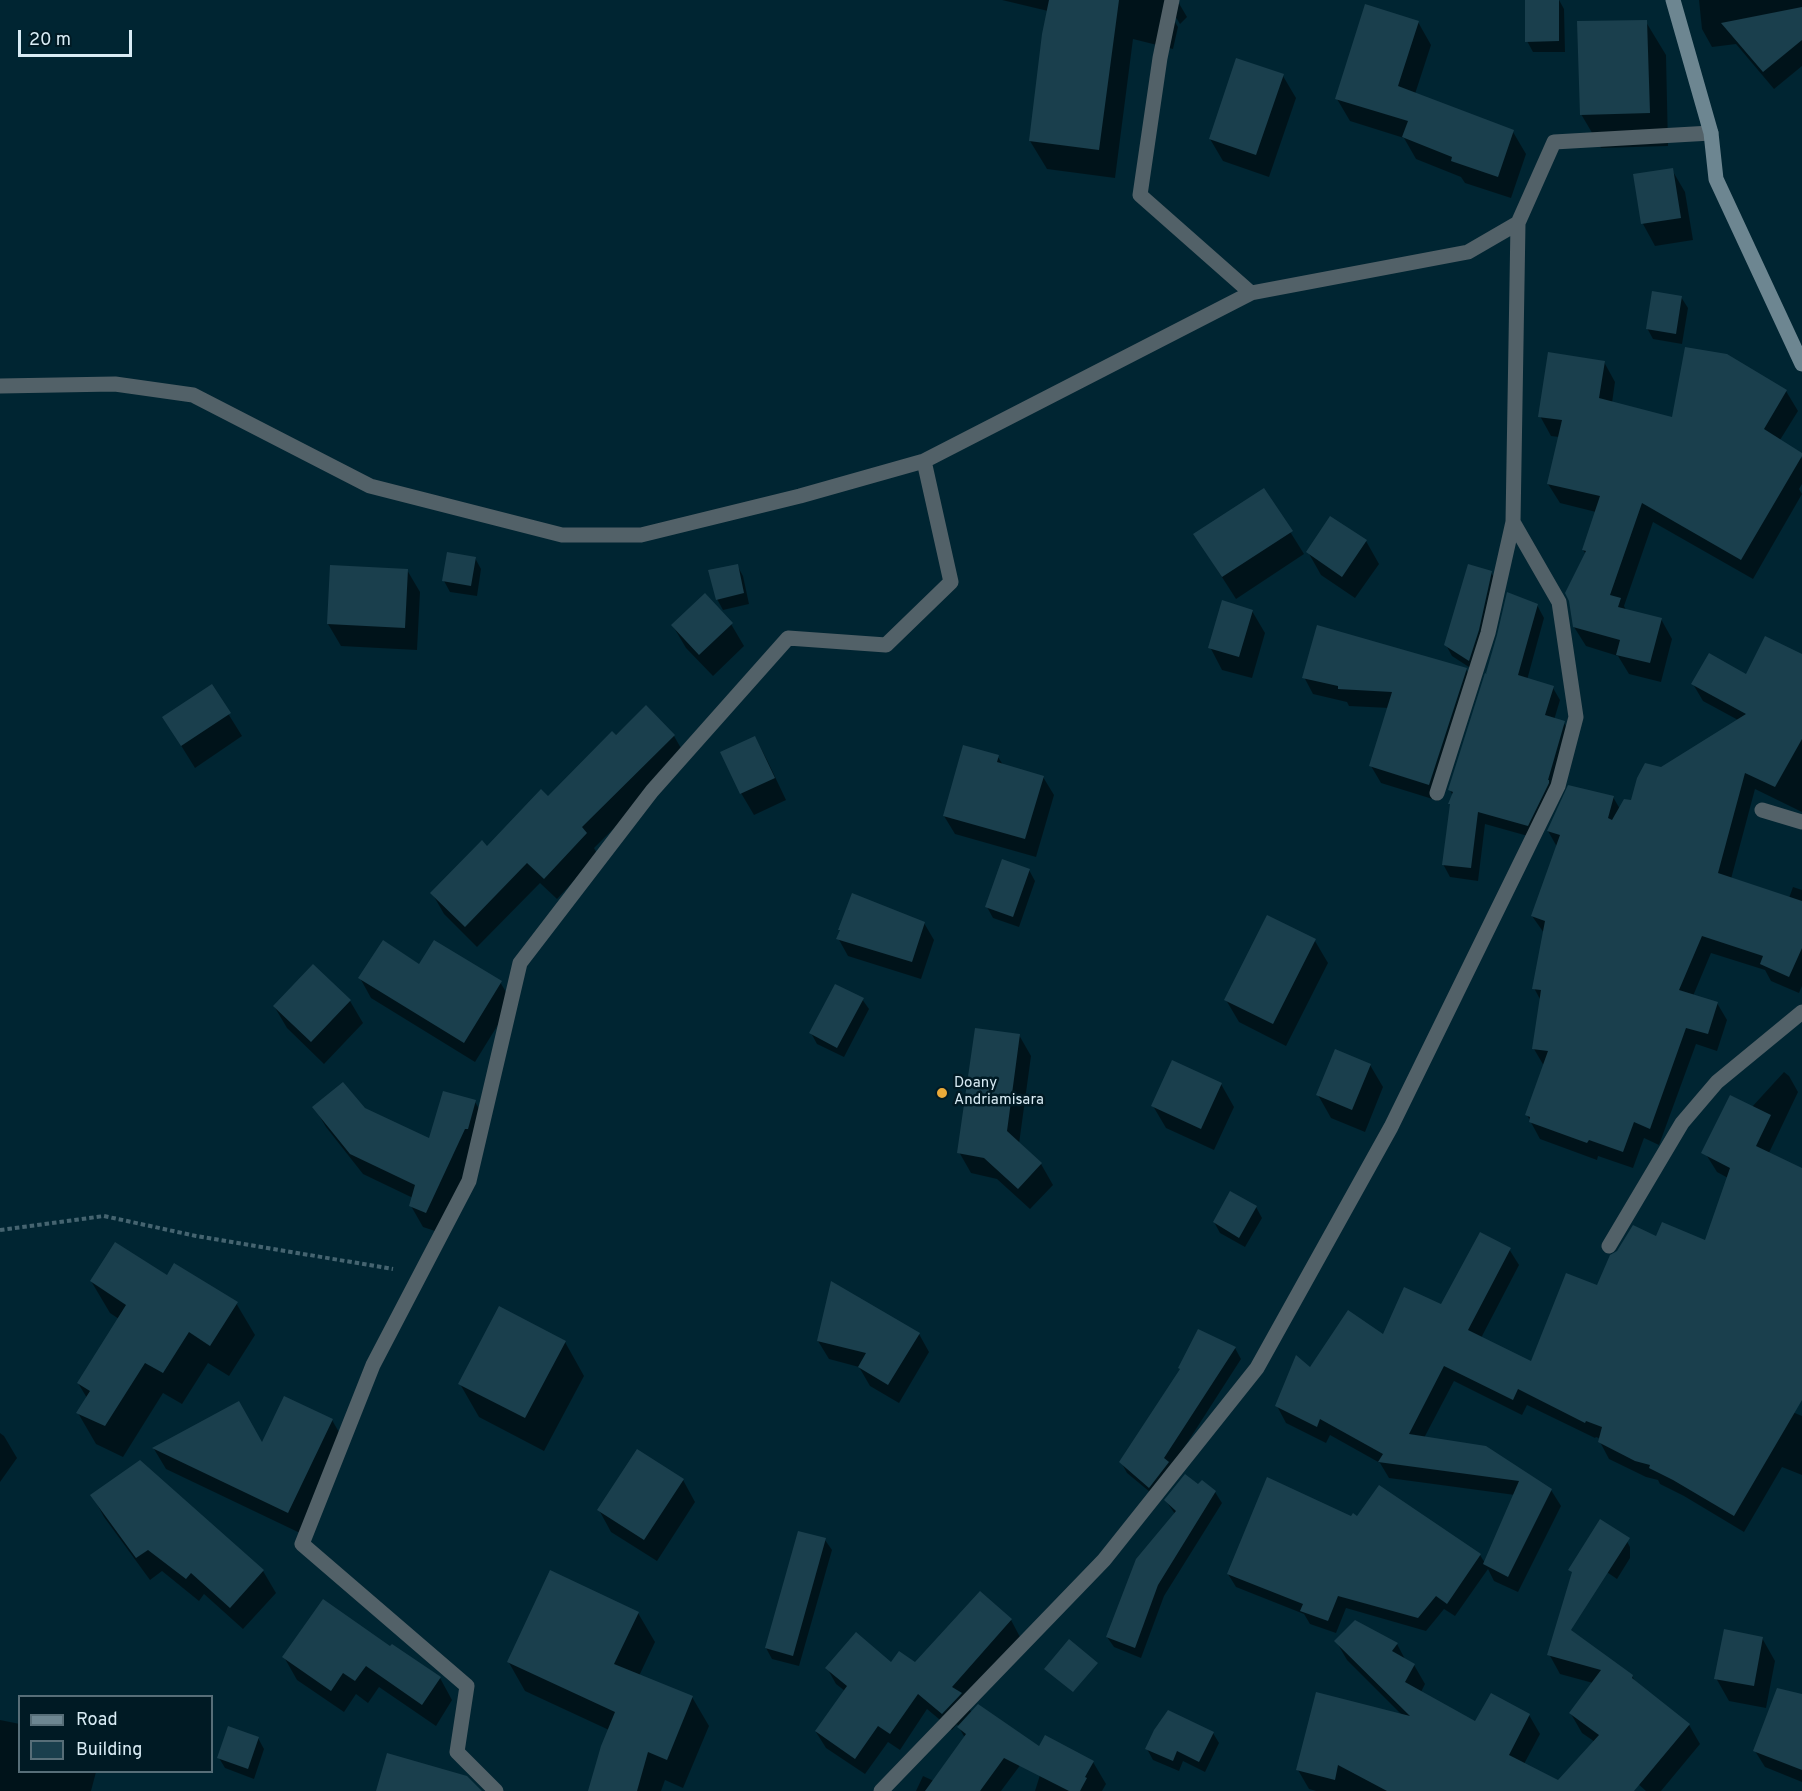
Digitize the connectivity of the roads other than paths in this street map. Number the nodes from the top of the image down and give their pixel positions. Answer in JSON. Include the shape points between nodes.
{"nodes":[{"id":1,"x":1172,"y":0,"type":"edge"},
{"id":2,"x":1673,"y":0,"type":"edge"},
{"id":3,"x":1711,"y":133,"type":"junction"},
{"id":4,"x":1518,"y":223,"type":"junction"},
{"id":5,"x":1251,"y":293,"type":"junction"},
{"id":6,"x":1802,"y":364,"type":"edge"},
{"id":7,"x":0,"y":386,"type":"edge"},
{"id":8,"x":924,"y":461,"type":"junction"},
{"id":9,"x":1513,"y":522,"type":"junction"},
{"id":10,"x":1437,"y":793,"type":"dead end"},
{"id":11,"x":1762,"y":810,"type":"dead end"},
{"id":12,"x":1802,"y":822,"type":"edge"},
{"id":13,"x":1802,"y":1012,"type":"edge"},
{"id":14,"x":1609,"y":1246,"type":"dead end"},
{"id":15,"x":496,"y":1791,"type":"edge"},
{"id":16,"x":881,"y":1791,"type":"edge"}],
"edges":[{"from":1,"to":5,"type":"street","via":[[1140,195]]},
{"from":2,"to":3,"type":"street"},
{"from":3,"to":4,"type":"street","via":[[1554,142]]},
{"from":3,"to":6,"type":"street","via":[[1716,179]]},
{"from":4,"to":5,"type":"street","via":[[1468,252]]},
{"from":4,"to":9,"type":"street"},
{"from":5,"to":8,"type":"street"},
{"from":7,"to":8,"type":"street","via":[[115,384],[193,395],[370,486],[562,535],[641,535]]},
{"from":8,"to":15,"type":"street","via":[[951,582],[886,645],[788,638],[652,791],[520,963],[469,1181],[373,1365],[302,1544],[467,1686],[457,1752]]},
{"from":9,"to":10,"type":"street","via":[[1488,633]]},
{"from":9,"to":16,"type":"street","via":[[1559,602],[1576,717],[1558,786],[1391,1127],[1257,1368],[1104,1560]]},
{"from":11,"to":12,"type":"street"},
{"from":13,"to":14,"type":"street","via":[[1717,1082],[1682,1122]]}]}
